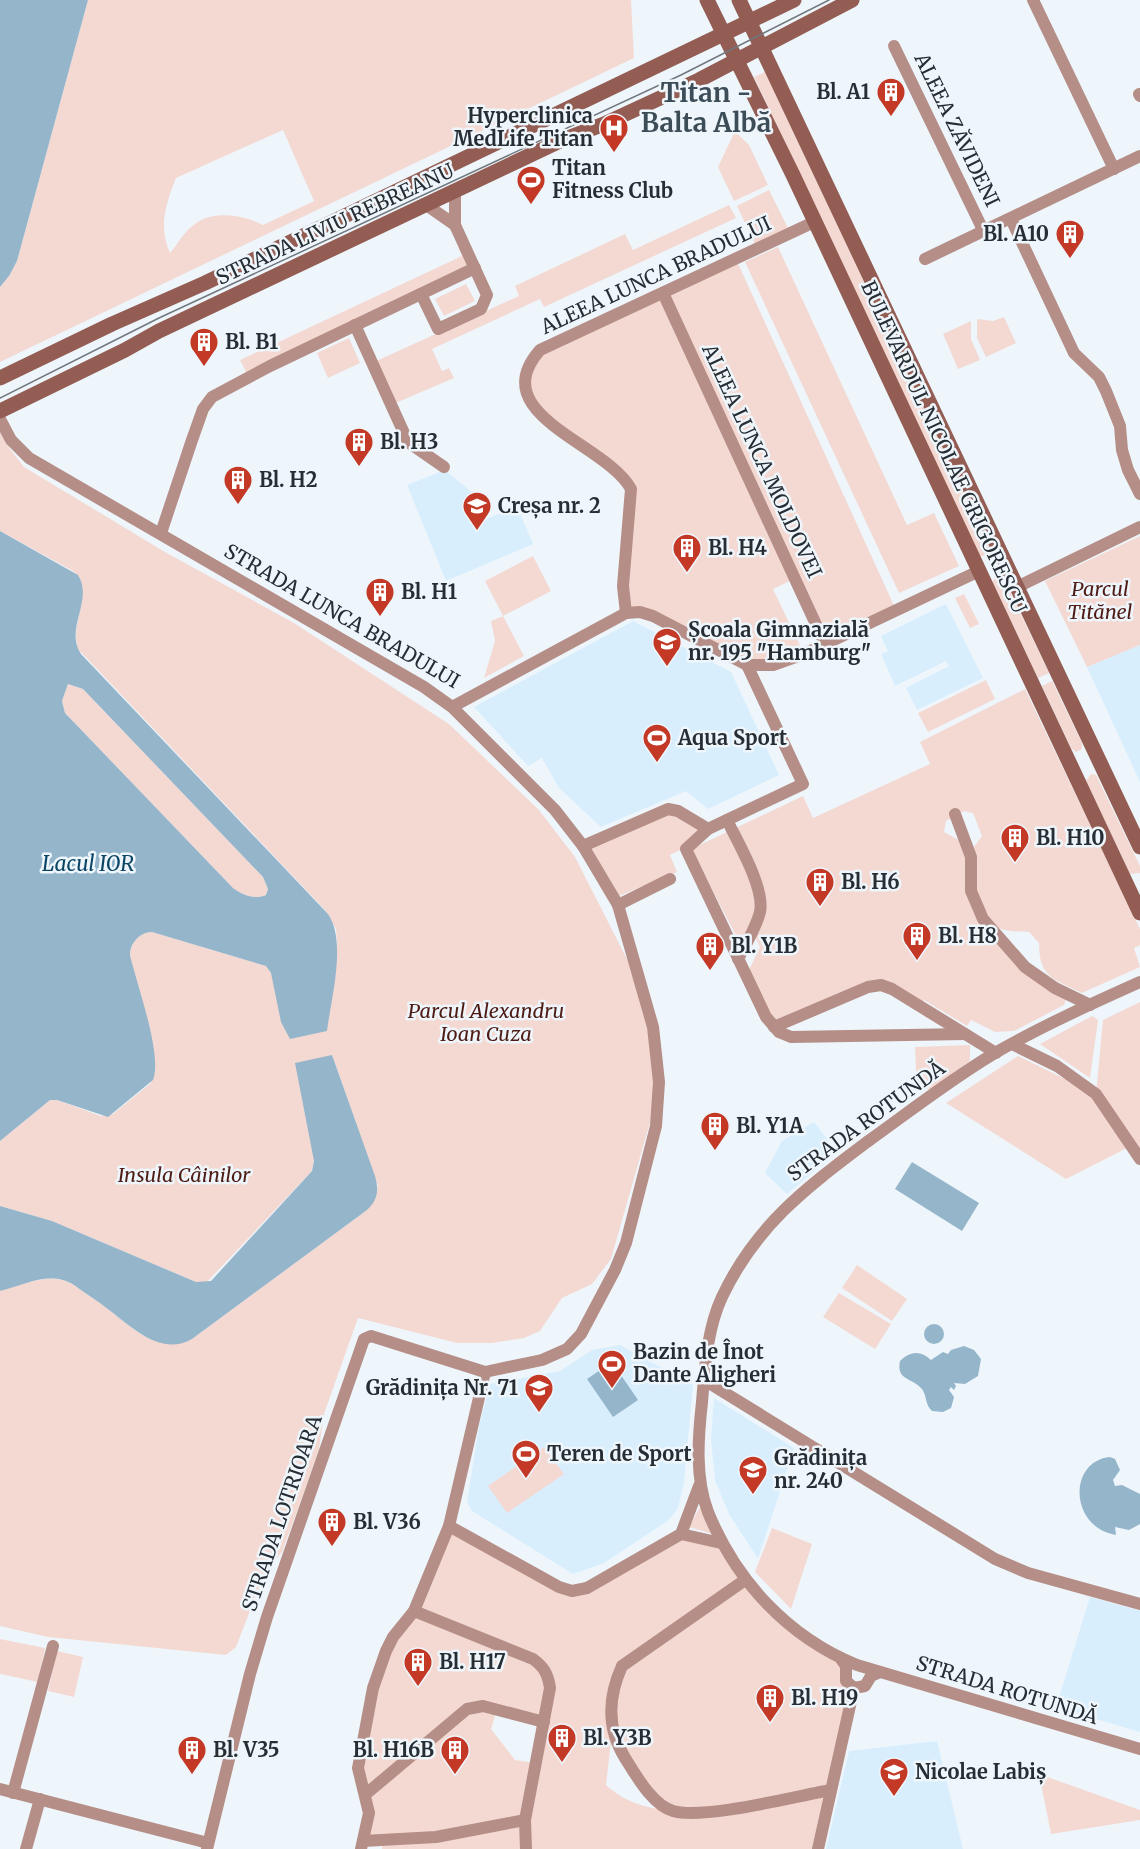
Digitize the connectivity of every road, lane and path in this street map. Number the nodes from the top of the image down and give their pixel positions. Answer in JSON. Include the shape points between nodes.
{"nodes":[{"id":1,"x":707,"y":0,"type":"edge"},
{"id":2,"x":739,"y":0,"type":"edge"},
{"id":3,"x":794,"y":0,"type":"edge"},
{"id":4,"x":852,"y":0,"type":"edge"},
{"id":5,"x":1033,"y":0,"type":"edge"},
{"id":6,"x":749,"y":21,"type":"junction"},
{"id":7,"x":724,"y":34,"type":"junction"},
{"id":8,"x":894,"y":46,"type":"dead end"},
{"id":9,"x":761,"y":47,"type":"junction"},
{"id":10,"x":737,"y":60,"type":"junction"},
{"id":11,"x":1140,"y":156,"type":"edge"},
{"id":12,"x":1114,"y":169,"type":"junction"},
{"id":13,"x":455,"y":191,"type":"junction"},
{"id":14,"x":425,"y":204,"type":"junction"},
{"id":15,"x":1011,"y":219,"type":"junction"},
{"id":16,"x":814,"y":222,"type":"junction"},
{"id":17,"x":455,"y":225,"type":"junction"},
{"id":18,"x":984,"y":232,"type":"junction"},
{"id":19,"x":925,"y":259,"type":"dead end"},
{"id":20,"x":475,"y":268,"type":"junction"},
{"id":21,"x":663,"y":293,"type":"junction"},
{"id":22,"x":421,"y":294,"type":"junction"},
{"id":23,"x":356,"y":325,"type":"junction"},
{"id":24,"x":0,"y":378,"type":"edge"},
{"id":25,"x":0,"y":411,"type":"edge"},
{"id":26,"x":0,"y":419,"type":"edge"},
{"id":27,"x":444,"y":467,"type":"dead end"},
{"id":28,"x":1140,"y":494,"type":"edge"},
{"id":29,"x":1140,"y":527,"type":"edge"},
{"id":30,"x":162,"y":533,"type":"junction"},
{"id":31,"x":1004,"y":559,"type":"junction"},
{"id":32,"x":979,"y":571,"type":"junction"},
{"id":33,"x":1017,"y":587,"type":"junction"},
{"id":34,"x":626,"y":613,"type":"junction"},
{"id":35,"x":825,"y":644,"type":"junction"},
{"id":36,"x":747,"y":665,"type":"junction"},
{"id":37,"x":452,"y":707,"type":"junction"},
{"id":38,"x":1098,"y":757,"type":"junction"},
{"id":39,"x":1072,"y":769,"type":"junction"},
{"id":40,"x":955,"y":814,"type":"dead end"},
{"id":41,"x":727,"y":820,"type":"junction"},
{"id":42,"x":1135,"y":823,"type":"edge"},
{"id":43,"x":708,"y":829,"type":"junction"},
{"id":44,"x":583,"y":846,"type":"junction"},
{"id":45,"x":1140,"y":847,"type":"edge"},
{"id":46,"x":670,"y":879,"type":"dead end"},
{"id":47,"x":1134,"y":886,"type":"edge"},
{"id":48,"x":618,"y":905,"type":"junction"},
{"id":49,"x":1140,"y":912,"type":"edge"},
{"id":50,"x":738,"y":959,"type":"junction"},
{"id":51,"x":1140,"y":982,"type":"edge"},
{"id":52,"x":1090,"y":1005,"type":"junction"},
{"id":53,"x":774,"y":1027,"type":"junction"},
{"id":54,"x":965,"y":1034,"type":"junction"},
{"id":55,"x":1012,"y":1044,"type":"junction"},
{"id":56,"x":996,"y":1053,"type":"junction"},
{"id":57,"x":1140,"y":1159,"type":"edge"},
{"id":58,"x":485,"y":1372,"type":"junction"},
{"id":59,"x":704,"y":1380,"type":"junction"},
{"id":60,"x":699,"y":1486,"type":"junction"},
{"id":61,"x":449,"y":1526,"type":"junction"},
{"id":62,"x":681,"y":1534,"type":"junction"},
{"id":63,"x":722,"y":1543,"type":"junction"},
{"id":64,"x":745,"y":1580,"type":"junction"},
{"id":65,"x":1140,"y":1604,"type":"edge"},
{"id":66,"x":414,"y":1611,"type":"junction"},
{"id":67,"x":53,"y":1646,"type":"dead end"},
{"id":68,"x":859,"y":1671,"type":"junction"},
{"id":69,"x":854,"y":1688,"type":"junction"},
{"id":70,"x":544,"y":1722,"type":"junction"},
{"id":71,"x":1140,"y":1749,"type":"edge"},
{"id":72,"x":0,"y":1789,"type":"edge"},
{"id":73,"x":831,"y":1790,"type":"junction"},
{"id":74,"x":13,"y":1793,"type":"junction"},
{"id":75,"x":366,"y":1794,"type":"junction"},
{"id":76,"x":40,"y":1799,"type":"junction"},
{"id":77,"x":525,"y":1820,"type":"junction"},
{"id":78,"x":362,"y":1845,"type":"edge"},
{"id":79,"x":208,"y":1846,"type":"edge"},
{"id":80,"x":26,"y":1849,"type":"edge"},
{"id":81,"x":526,"y":1849,"type":"edge"},
{"id":82,"x":818,"y":1849,"type":"edge"}],
"edges":[{"from":1,"to":7,"type":"main road","name":"BULEVARDUL NICOLAE GRIGORESCU"},
{"from":2,"to":6,"type":"main road","name":"BULEVARDUL NICOLAE GRIGORESCU"},
{"from":3,"to":6,"type":"main road","name":"STRADA LIVIU REBREANU"},
{"from":4,"to":9,"type":"main road","name":"STRADA LIVIU REBREANU"},
{"from":5,"to":12,"type":"street"},
{"from":6,"to":7,"type":"main road","name":"STRADA LIVIU REBREANU"},
{"from":6,"to":9,"type":"main road","name":"BULEVARDUL NICOLAE GRIGORESCU"},
{"from":7,"to":10,"type":"main road","name":"BULEVARDUL NICOLAE GRIGORESCU"},
{"from":7,"to":24,"type":"main road","name":"STRADA LIVIU REBREANU"},
{"from":8,"to":18,"type":"street","name":"ALEEA ZĂVIDENI"},
{"from":9,"to":10,"type":"main road","name":"STRADA LIVIU REBREANU"},
{"from":9,"to":31,"type":"main road","name":"BULEVARDUL NICOLAE GRIGORESCU"},
{"from":10,"to":13,"type":"main road","name":"STRADA LIVIU REBREANU"},
{"from":10,"to":16,"type":"main road","name":"BULEVARDUL NICOLAE GRIGORESCU"},
{"from":11,"to":12,"type":"street","name":"ALEEA ZĂVIDENI"},
{"from":12,"to":15,"type":"street","name":"ALEEA ZĂVIDENI"},
{"from":13,"to":14,"type":"main road","name":"STRADA LIVIU REBREANU"},
{"from":13,"to":17,"type":"street"},
{"from":14,"to":17,"type":"street"},
{"from":14,"to":25,"type":"main road","name":"STRADA LIVIU REBREANU"},
{"from":15,"to":18,"type":"street","name":"ALEEA ZĂVIDENI"},
{"from":15,"to":28,"type":"street","name":"ALEEA ZĂVIDENI","via":[[1074,353],[1099,377],[1106,391],[1120,426],[1128,470]]},
{"from":16,"to":21,"type":"street","name":"ALEEA LUNCA BRADULUI"},
{"from":16,"to":32,"type":"main road","name":"BULEVARDUL NICOLAE GRIGORESCU"},
{"from":17,"to":20,"type":"street"},
{"from":18,"to":19,"type":"street","name":"ALEEA ZĂVIDENI"},
{"from":20,"to":22,"type":"street"},
{"from":20,"to":22,"type":"street","via":[[487,295],[481,309],[438,329]]},
{"from":21,"to":34,"type":"street","name":"ALEEA LUNCA BRADULUI","via":[[540,350],[532,359],[525,383],[527,400],[539,415],[615,468],[631,489],[623,586]]},
{"from":21,"to":35,"type":"street","name":"ALEEA LUNCA MOLDOVEI"},
{"from":22,"to":23,"type":"street"},
{"from":23,"to":27,"type":"street","via":[[408,442]]},
{"from":23,"to":30,"type":"street","via":[[213,397],[203,409]]},
{"from":26,"to":30,"type":"street","name":"STRADA LUNCA BRADULUI","via":[[11,440],[29,458]]},
{"from":29,"to":33,"type":"street"},
{"from":30,"to":37,"type":"street","name":"STRADA LUNCA BRADULUI"},
{"from":31,"to":32,"type":"main road"},
{"from":31,"to":33,"type":"main road","name":"BULEVARDUL NICOLAE GRIGORESCU"},
{"from":32,"to":35,"type":"street"},
{"from":32,"to":39,"type":"main road","name":"BULEVARDUL NICOLAE GRIGORESCU"},
{"from":33,"to":38,"type":"main road","name":"BULEVARDUL NICOLAE GRIGORESCU"},
{"from":34,"to":36,"type":"street","via":[[653,616]]},
{"from":34,"to":37,"type":"street","name":"STRADA LUNCA BRADULUI"},
{"from":35,"to":36,"type":"street","via":[[786,662],[761,667]]},
{"from":36,"to":41,"type":"street","via":[[802,784]]},
{"from":37,"to":44,"type":"street","name":"STRADA LOTRIOARA","via":[[537,792]]},
{"from":38,"to":39,"type":"main road"},
{"from":38,"to":42,"type":"main road","name":"BULEVARDUL NICOLAE GRIGORESCU"},
{"from":39,"to":47,"type":"main road","name":"BULEVARDUL NICOLAE GRIGORESCU"},
{"from":40,"to":52,"type":"street","via":[[970,852],[971,891],[983,919],[1025,967]]},
{"from":41,"to":43,"type":"street"},
{"from":41,"to":50,"type":"street","via":[[755,882],[760,903],[758,919]]},
{"from":42,"to":45,"type":"main road","name":"BULEVARDUL NICOLAE GRIGORESCU"},
{"from":43,"to":44,"type":"street","via":[[668,809]]},
{"from":43,"to":50,"type":"street","via":[[686,849]]},
{"from":44,"to":48,"type":"street","name":"STRADA LOTRIOARA"},
{"from":46,"to":48,"type":"street"},
{"from":47,"to":49,"type":"main road","name":"BULEVARDUL NICOLAE GRIGORESCU"},
{"from":48,"to":58,"type":"street","name":"STRADA LOTRIOARA","via":[[653,1028],[659,1082],[656,1126],[626,1243],[581,1334],[567,1349],[542,1360]]},
{"from":50,"to":53,"type":"street"},
{"from":51,"to":52,"type":"street","name":"STRADA ROTUNDĂ"},
{"from":52,"to":55,"type":"street","name":"STRADA ROTUNDĂ"},
{"from":53,"to":54,"type":"street","via":[[791,1037]]},
{"from":53,"to":54,"type":"street","via":[[881,985]]},
{"from":54,"to":56,"type":"street"},
{"from":55,"to":56,"type":"street","name":"STRADA ROTUNDĂ"},
{"from":55,"to":57,"type":"street","via":[[1057,1066],[1096,1094]]},
{"from":56,"to":59,"type":"street","name":"STRADA ROTUNDĂ","via":[[815,1180],[770,1224],[740,1263],[719,1303],[708,1342]]},
{"from":58,"to":61,"type":"street"},
{"from":58,"to":79,"type":"street","name":"STRADA LOTRIOARA","via":[[371,1336],[364,1339],[267,1617]]},
{"from":59,"to":60,"type":"street","name":"STRADA ROTUNDĂ"},
{"from":59,"to":65,"type":"street","via":[[995,1559],[1028,1573]]},
{"from":60,"to":62,"type":"street"},
{"from":60,"to":63,"type":"street","name":"STRADA ROTUNDĂ"},
{"from":61,"to":62,"type":"street","via":[[572,1591],[587,1588]]},
{"from":61,"to":66,"type":"street"},
{"from":62,"to":63,"type":"street"},
{"from":63,"to":64,"type":"street","name":"STRADA ROTUNDĂ"},
{"from":64,"to":68,"type":"street","name":"STRADA ROTUNDĂ","via":[[799,1632]]},
{"from":64,"to":73,"type":"street","via":[[621,1666],[610,1718],[617,1746],[637,1778],[658,1802],[672,1811],[735,1808]]},
{"from":66,"to":70,"type":"street","via":[[543,1666],[550,1688]]},
{"from":66,"to":75,"type":"street","via":[[386,1651],[373,1688],[358,1768]]},
{"from":67,"to":74,"type":"street"},
{"from":68,"to":69,"type":"street","via":[[846,1681]]},
{"from":68,"to":69,"type":"street","via":[[865,1686]]},
{"from":68,"to":71,"type":"street","name":"STRADA ROTUNDĂ","via":[[880,1672]]},
{"from":69,"to":73,"type":"street"},
{"from":70,"to":75,"type":"street","via":[[483,1706],[467,1709]]},
{"from":70,"to":77,"type":"street"},
{"from":72,"to":74,"type":"street"},
{"from":73,"to":82,"type":"street"},
{"from":74,"to":76,"type":"street"},
{"from":75,"to":78,"type":"street","via":[[369,1813]]},
{"from":76,"to":79,"type":"street"},
{"from":76,"to":80,"type":"street"},
{"from":77,"to":78,"type":"street","via":[[436,1837]]},
{"from":77,"to":81,"type":"street"}]}
